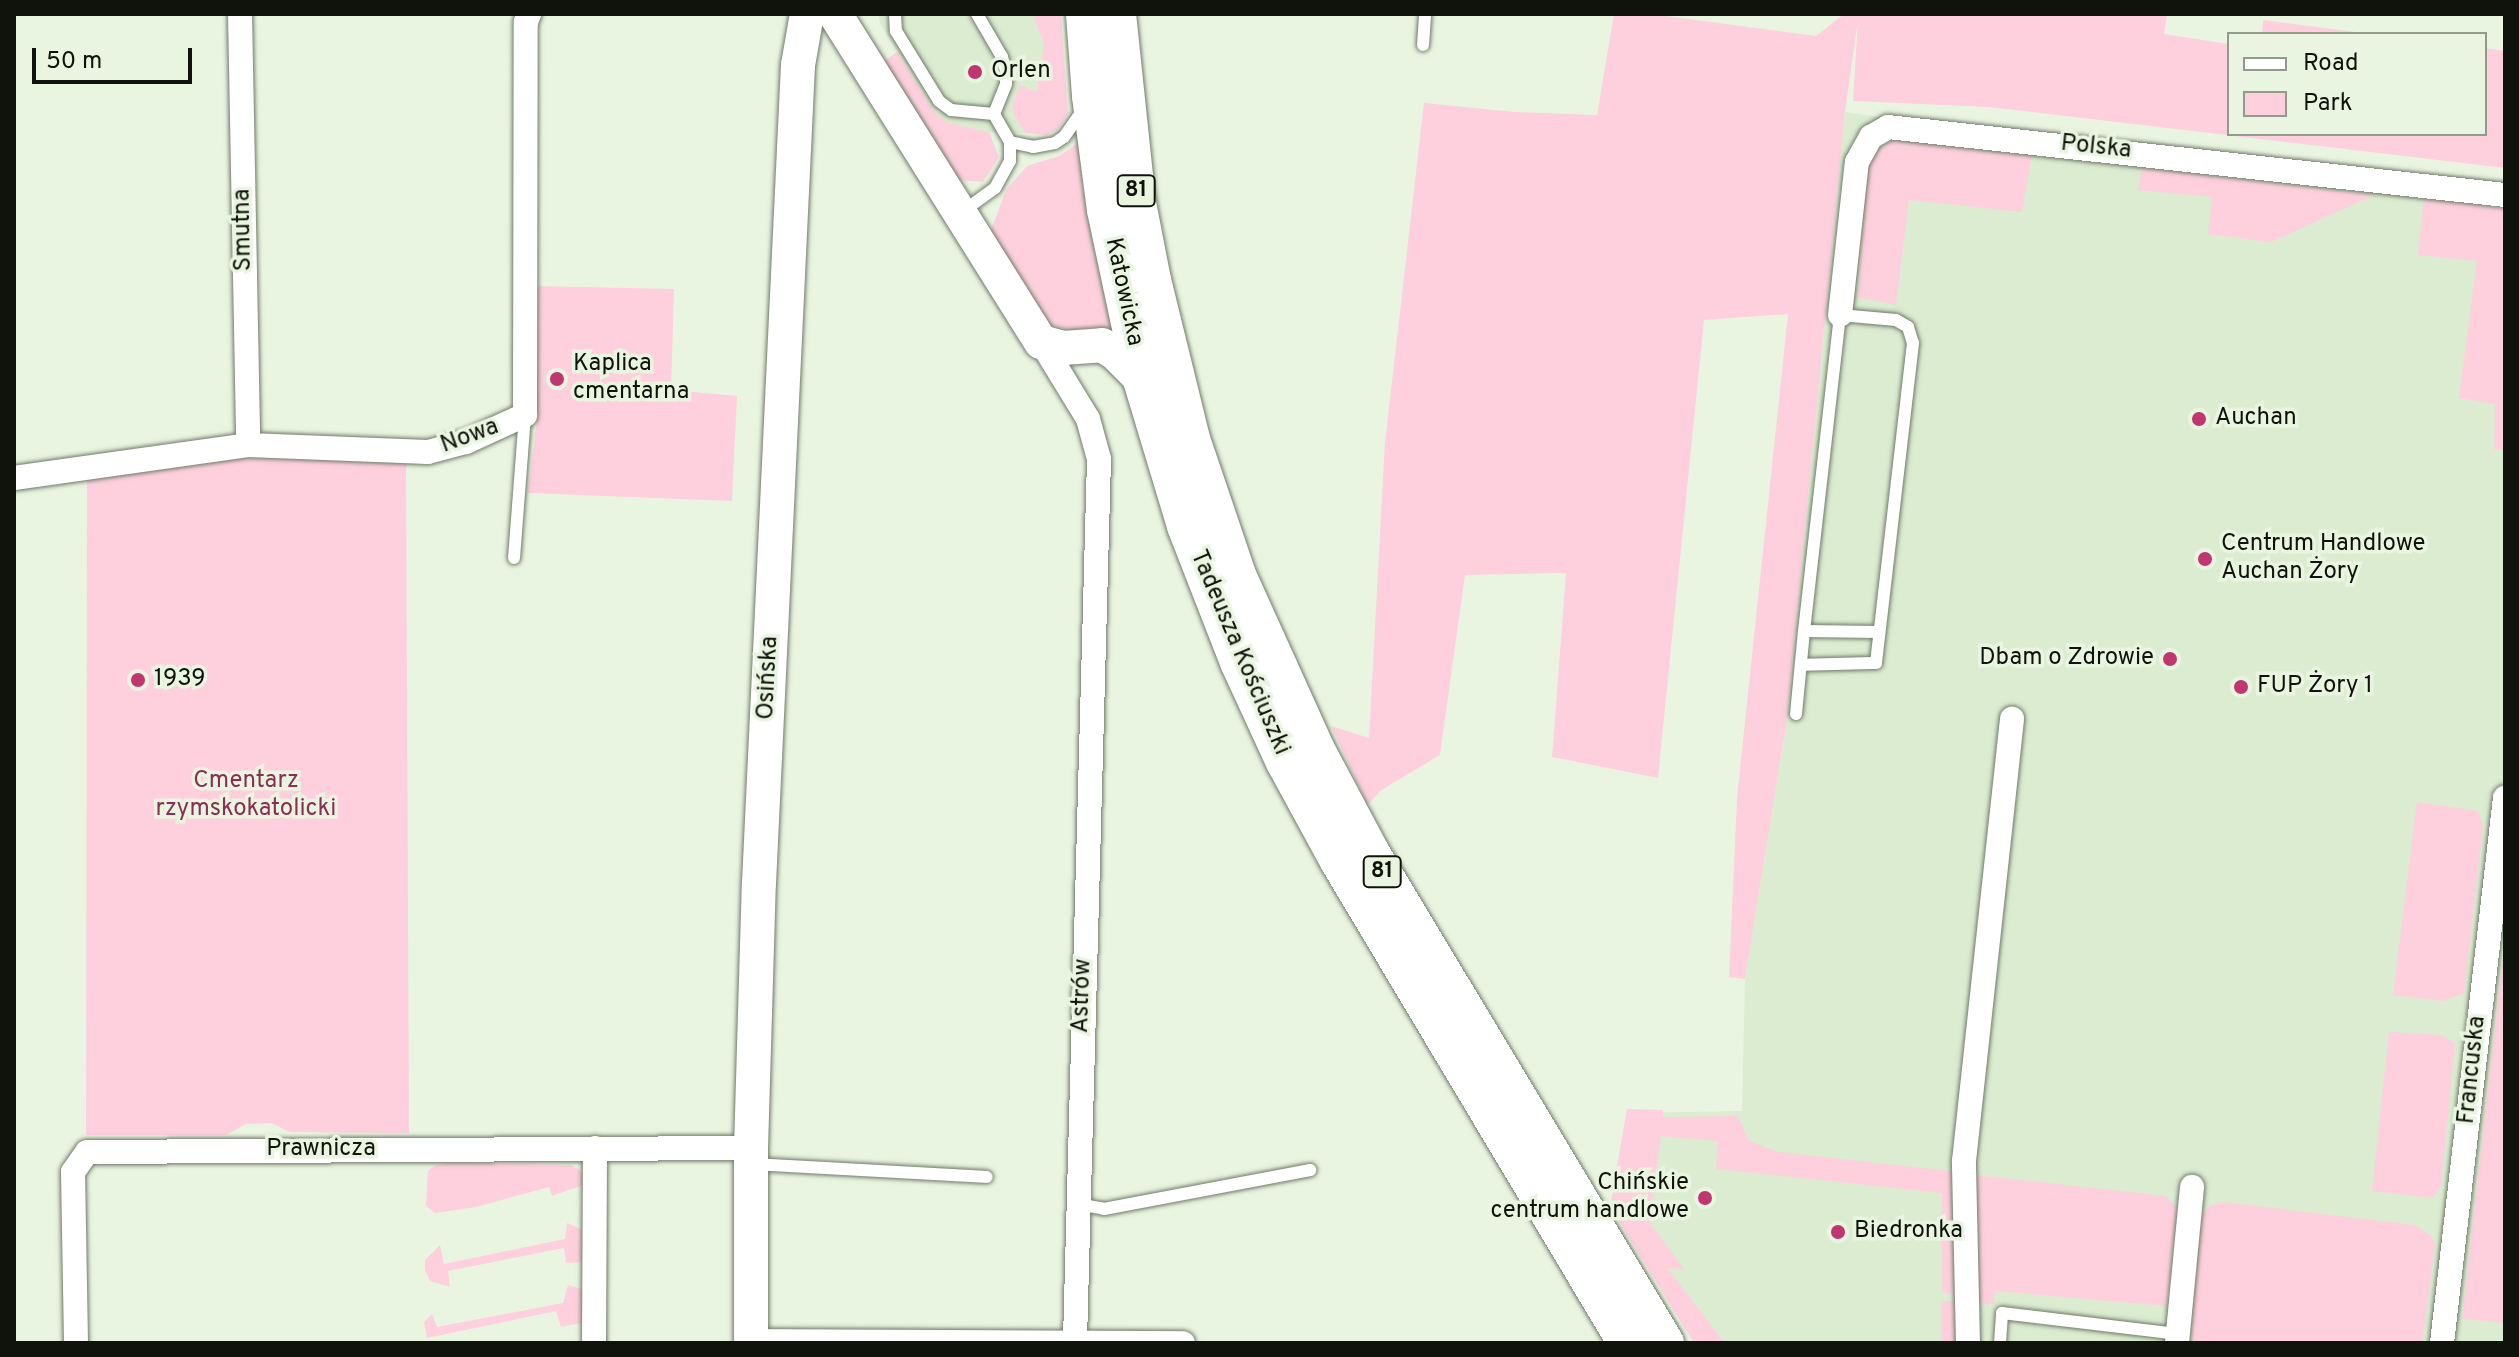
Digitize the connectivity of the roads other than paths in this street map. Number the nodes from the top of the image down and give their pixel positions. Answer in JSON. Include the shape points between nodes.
{"nodes":[{"id":1,"x":240,"y":14,"type":"edge"},
{"id":2,"x":529,"y":14,"type":"edge"},
{"id":3,"x":807,"y":14,"type":"edge"},
{"id":4,"x":835,"y":14,"type":"edge"},
{"id":5,"x":895,"y":14,"type":"edge"},
{"id":6,"x":977,"y":14,"type":"edge"},
{"id":7,"x":1085,"y":14,"type":"edge"},
{"id":8,"x":1117,"y":14,"type":"edge"},
{"id":9,"x":1425,"y":14,"type":"edge"},
{"id":10,"x":1423,"y":45,"type":"dead end"},
{"id":11,"x":1091,"y":96,"type":"junction"},
{"id":12,"x":994,"y":114,"type":"junction"},
{"id":13,"x":1010,"y":142,"type":"junction"},
{"id":14,"x":2505,"y":195,"type":"edge"},
{"id":15,"x":961,"y":213,"type":"junction"},
{"id":16,"x":1840,"y":315,"type":"junction"},
{"id":17,"x":1041,"y":342,"type":"junction"},
{"id":18,"x":1157,"y":373,"type":"junction"},
{"id":19,"x":525,"y":415,"type":"junction"},
{"id":20,"x":248,"y":445,"type":"junction"},
{"id":21,"x":14,"y":478,"type":"edge"},
{"id":22,"x":514,"y":558,"type":"dead end"},
{"id":23,"x":1804,"y":631,"type":"junction"},
{"id":24,"x":1879,"y":632,"type":"junction"},
{"id":25,"x":1801,"y":665,"type":"junction"},
{"id":26,"x":1796,"y":714,"type":"dead end"},
{"id":27,"x":2012,"y":719,"type":"dead end"},
{"id":28,"x":2505,"y":798,"type":"edge"},
{"id":29,"x":595,"y":1148,"type":"junction"},
{"id":30,"x":751,"y":1156,"type":"junction"},
{"id":31,"x":1310,"y":1170,"type":"dead end"},
{"id":32,"x":987,"y":1177,"type":"dead end"},
{"id":33,"x":2192,"y":1187,"type":"dead end"},
{"id":34,"x":1077,"y":1204,"type":"junction"},
{"id":35,"x":2177,"y":1338,"type":"edge"},
{"id":36,"x":1075,"y":1341,"type":"edge"},
{"id":37,"x":751,"y":1342,"type":"edge"},
{"id":38,"x":1010,"y":1342,"type":"edge"},
{"id":39,"x":1655,"y":1342,"type":"edge"},
{"id":40,"x":76,"y":1343,"type":"edge"},
{"id":41,"x":594,"y":1343,"type":"edge"},
{"id":42,"x":1183,"y":1343,"type":"edge"},
{"id":43,"x":1968,"y":1343,"type":"edge"},
{"id":44,"x":2000,"y":1343,"type":"edge"},
{"id":45,"x":2442,"y":1343,"type":"edge"}],
"edges":[{"from":1,"to":20,"type":"street","name":"Smutna"},
{"from":2,"to":19,"type":"street","name":"Nowa"},
{"from":3,"to":30,"type":"street","name":"Osińska","via":[[798,81]]},
{"from":4,"to":15,"type":"street"},
{"from":5,"to":12,"type":"lane","via":[[896,31],[939,101],[951,110]]},
{"from":6,"to":12,"type":"lane","via":[[1006,71]]},
{"from":7,"to":11,"type":"main road","name":"Katowicka","number":"81"},
{"from":8,"to":18,"type":"main road","name":"Katowicka","number":"81"},
{"from":9,"to":10,"type":"lane"},
{"from":11,"to":13,"type":"lane","via":[[1072,128],[1055,143],[1033,147]]},
{"from":11,"to":18,"type":"main road","name":"Katowicka","number":"81","via":[[1109,223]]},
{"from":12,"to":13,"type":"lane"},
{"from":13,"to":15,"type":"lane","via":[[1003,178]]},
{"from":14,"to":16,"type":"street","name":"Polska","via":[[1888,127],[1871,137],[1857,162]]},
{"from":15,"to":17,"type":"street"},
{"from":16,"to":23,"type":"lane"},
{"from":16,"to":24,"type":"lane","via":[[1896,320],[1913,337]]},
{"from":17,"to":18,"type":"street","name":"Tadeusza Kościuszki","via":[[1063,348],[1102,345]]},
{"from":17,"to":34,"type":"street","name":"Astrów","via":[[1088,419],[1099,459]]},
{"from":18,"to":39,"type":"main road","name":"Tadeusza Kościuszki","number":"81","via":[[1206,580],[1285,762],[1403,972]]},
{"from":19,"to":20,"type":"street","name":"Nowa","via":[[466,442],[428,452]]},
{"from":19,"to":22,"type":"lane"},
{"from":20,"to":21,"type":"street","name":"Nowa"},
{"from":23,"to":24,"type":"lane"},
{"from":23,"to":25,"type":"lane"},
{"from":24,"to":25,"type":"lane","via":[[1876,663]]},
{"from":25,"to":26,"type":"lane"},
{"from":27,"to":43,"type":"street","via":[[1964,1161]]},
{"from":28,"to":45,"type":"street","name":"Francuska"},
{"from":29,"to":30,"type":"street","name":"Prawnicza"},
{"from":29,"to":40,"type":"street","name":"Prawnicza","via":[[87,1152],[73,1172]]},
{"from":29,"to":41,"type":"street"},
{"from":30,"to":32,"type":"lane"},
{"from":30,"to":37,"type":"street","name":"Osińska"},
{"from":31,"to":34,"type":"lane","via":[[1104,1209]]},
{"from":33,"to":35,"type":"street"},
{"from":34,"to":36,"type":"street","name":"Astrów"},
{"from":35,"to":44,"type":"lane","via":[[2002,1313]]},
{"from":36,"to":38,"type":"street"},
{"from":36,"to":42,"type":"street"},
{"from":37,"to":38,"type":"street"}]}
